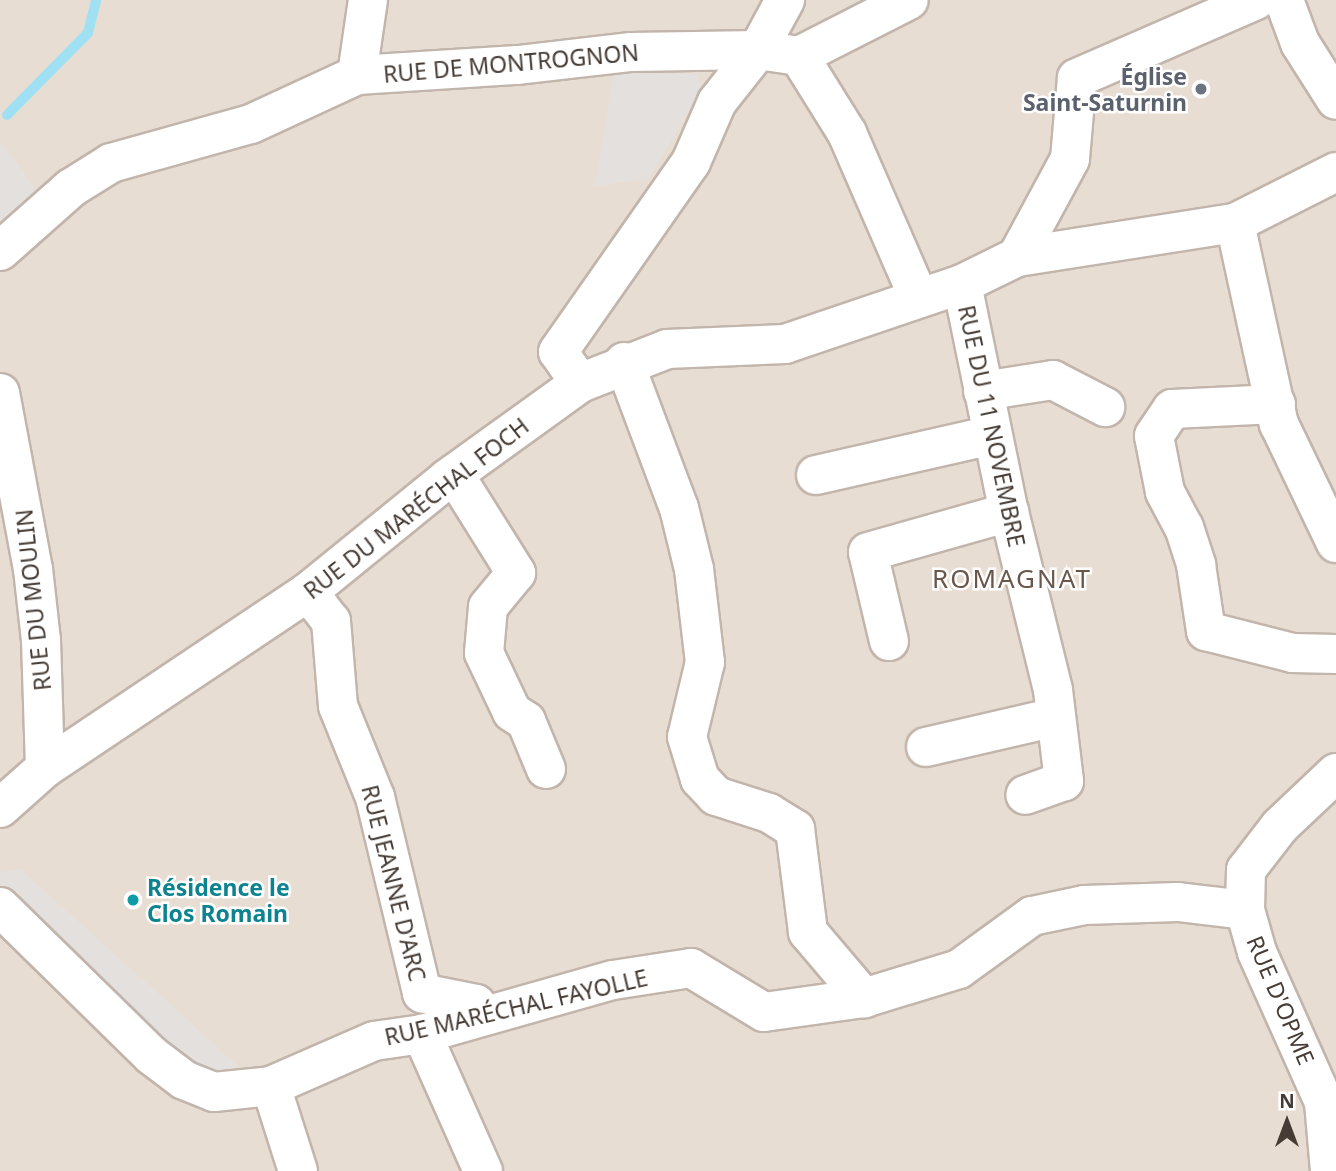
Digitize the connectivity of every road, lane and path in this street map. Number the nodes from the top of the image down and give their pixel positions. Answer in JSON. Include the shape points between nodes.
{"nodes":[{"id":1,"x":368,"y":0,"type":"edge"},
{"id":2,"x":785,"y":0,"type":"edge"},
{"id":3,"x":909,"y":0,"type":"edge"},
{"id":4,"x":1256,"y":0,"type":"edge"},
{"id":5,"x":1284,"y":0,"type":"edge"},
{"id":6,"x":758,"y":50,"type":"junction"},
{"id":7,"x":799,"y":56,"type":"junction"},
{"id":8,"x":357,"y":75,"type":"junction"},
{"id":9,"x":1336,"y":100,"type":"edge"},
{"id":10,"x":1336,"y":172,"type":"edge"},
{"id":11,"x":1235,"y":223,"type":"junction"},
{"id":12,"x":0,"y":251,"type":"edge"},
{"id":13,"x":1017,"y":257,"type":"junction"},
{"id":14,"x":962,"y":284,"type":"junction"},
{"id":15,"x":918,"y":296,"type":"junction"},
{"id":16,"x":624,"y":362,"type":"junction"},
{"id":17,"x":580,"y":383,"type":"junction"},
{"id":18,"x":983,"y":391,"type":"junction"},
{"id":19,"x":0,"y":393,"type":"edge"},
{"id":20,"x":1276,"y":404,"type":"junction"},
{"id":21,"x":1105,"y":407,"type":"dead end"},
{"id":22,"x":992,"y":435,"type":"junction"},
{"id":23,"x":454,"y":474,"type":"junction"},
{"id":24,"x":816,"y":475,"type":"dead end"},
{"id":25,"x":1009,"y":512,"type":"junction"},
{"id":26,"x":1336,"y":542,"type":"edge"},
{"id":27,"x":308,"y":592,"type":"junction"},
{"id":28,"x":889,"y":641,"type":"dead end"},
{"id":29,"x":1336,"y":654,"type":"edge"},
{"id":30,"x":1055,"y":704,"type":"junction"},
{"id":31,"x":926,"y":747,"type":"dead end"},
{"id":32,"x":46,"y":768,"type":"junction"},
{"id":33,"x":546,"y":769,"type":"dead end"},
{"id":34,"x":1336,"y":773,"type":"edge"},
{"id":35,"x":1025,"y":795,"type":"dead end"},
{"id":36,"x":0,"y":808,"type":"edge"},
{"id":37,"x":0,"y":907,"type":"edge"},
{"id":38,"x":1245,"y":910,"type":"junction"},
{"id":39,"x":864,"y":998,"type":"junction"},
{"id":40,"x":483,"y":1016,"type":"junction"},
{"id":41,"x":422,"y":1034,"type":"junction"},
{"id":42,"x":271,"y":1086,"type":"junction"},
{"id":43,"x":1330,"y":1103,"type":"edge"},
{"id":44,"x":298,"y":1171,"type":"edge"},
{"id":45,"x":483,"y":1171,"type":"edge"},
{"id":46,"x":1330,"y":1171,"type":"edge"}],
"edges":[{"from":1,"to":8,"type":"street"},
{"from":2,"to":6,"type":"street"},
{"from":3,"to":7,"type":"street"},
{"from":4,"to":13,"type":"street","via":[[1077,78],[1070,159]]},
{"from":5,"to":9,"type":"street","via":[[1300,43]]},
{"from":6,"to":7,"type":"street","name":"RUE DE MONTROGNON"},
{"from":6,"to":8,"type":"street","name":"RUE DE MONTROGNON","via":[[631,52],[518,65]]},
{"from":6,"to":17,"type":"street","via":[[717,102],[691,162],[558,352]]},
{"from":7,"to":15,"type":"street","via":[[847,133]]},
{"from":8,"to":12,"type":"street","name":"RUE DE MONTROGNON","via":[[251,124],[111,163],[71,188]]},
{"from":10,"to":11,"type":"street","name":"RUE DU MARÉCHAL FOCH"},
{"from":11,"to":13,"type":"street","name":"RUE DU MARÉCHAL FOCH"},
{"from":11,"to":20,"type":"street"},
{"from":13,"to":14,"type":"street","name":"RUE DU MARÉCHAL FOCH"},
{"from":14,"to":15,"type":"street","name":"RUE DU MARÉCHAL FOCH"},
{"from":14,"to":18,"type":"street","name":"RUE DU 11 NOVEMBRE"},
{"from":15,"to":16,"type":"street","name":"RUE DU MARÉCHAL FOCH","via":[[785,344],[667,349]]},
{"from":16,"to":17,"type":"street","name":"RUE DU MARÉCHAL FOCH"},
{"from":16,"to":39,"type":"street","via":[[679,508],[694,569],[705,662],[687,737],[700,779],[716,796],[769,813],[795,829],[808,932]]},
{"from":17,"to":23,"type":"street","name":"RUE DU MARÉCHAL FOCH"},
{"from":18,"to":21,"type":"street","via":[[1053,380]]},
{"from":18,"to":22,"type":"street","name":"RUE DU 11 NOVEMBRE"},
{"from":19,"to":32,"type":"street","name":"RUE DU MOULIN","via":[[33,569]]},
{"from":20,"to":26,"type":"street","via":[[1279,424],[1310,496]]},
{"from":20,"to":29,"type":"street","via":[[1172,409],[1154,436],[1165,492],[1192,552],[1206,631],[1293,653]]},
{"from":22,"to":24,"type":"street"},
{"from":22,"to":25,"type":"street","name":"RUE DU 11 NOVEMBRE"},
{"from":23,"to":27,"type":"street","name":"RUE DU MARÉCHAL FOCH"},
{"from":23,"to":33,"type":"street","via":[[516,573],[488,607],[484,653],[512,712],[526,721]]},
{"from":25,"to":28,"type":"street","via":[[868,552]]},
{"from":25,"to":30,"type":"street","name":"RUE DU 11 NOVEMBRE"},
{"from":27,"to":32,"type":"street","name":"RUE DU MARÉCHAL FOCH"},
{"from":27,"to":40,"type":"street","name":"RUE JEANNE D'ARC","via":[[331,621],[338,706],[375,797],[422,993],[476,1004]]},
{"from":30,"to":31,"type":"street"},
{"from":30,"to":35,"type":"street","name":"RUE DU 11 NOVEMBRE","via":[[1064,781]]},
{"from":32,"to":36,"type":"street","name":"RUE DU MARÉCHAL FOCH"},
{"from":34,"to":38,"type":"street","name":"RUE D'OPME","via":[[1280,826],[1246,870]]},
{"from":37,"to":42,"type":"street","name":"RUE MARÉCHAL FAYOLLE","via":[[151,1055],[184,1080],[214,1091]]},
{"from":38,"to":39,"type":"street","name":"RUE MARÉCHAL FAYOLLE","via":[[1178,902],[1084,905],[1032,915],[958,969]]},
{"from":38,"to":43,"type":"street","name":"RUE D'OPME","via":[[1258,952]]},
{"from":39,"to":40,"type":"street","name":"RUE MARÉCHAL FAYOLLE","via":[[764,1012],[691,968],[613,980]]},
{"from":40,"to":41,"type":"street","name":"RUE MARÉCHAL FAYOLLE"},
{"from":41,"to":42,"type":"street","name":"RUE MARÉCHAL FAYOLLE","via":[[374,1041]]},
{"from":41,"to":45,"type":"street"},
{"from":42,"to":44,"type":"street"},
{"from":43,"to":46,"type":"street","name":"RUE D'OPME"}]}
